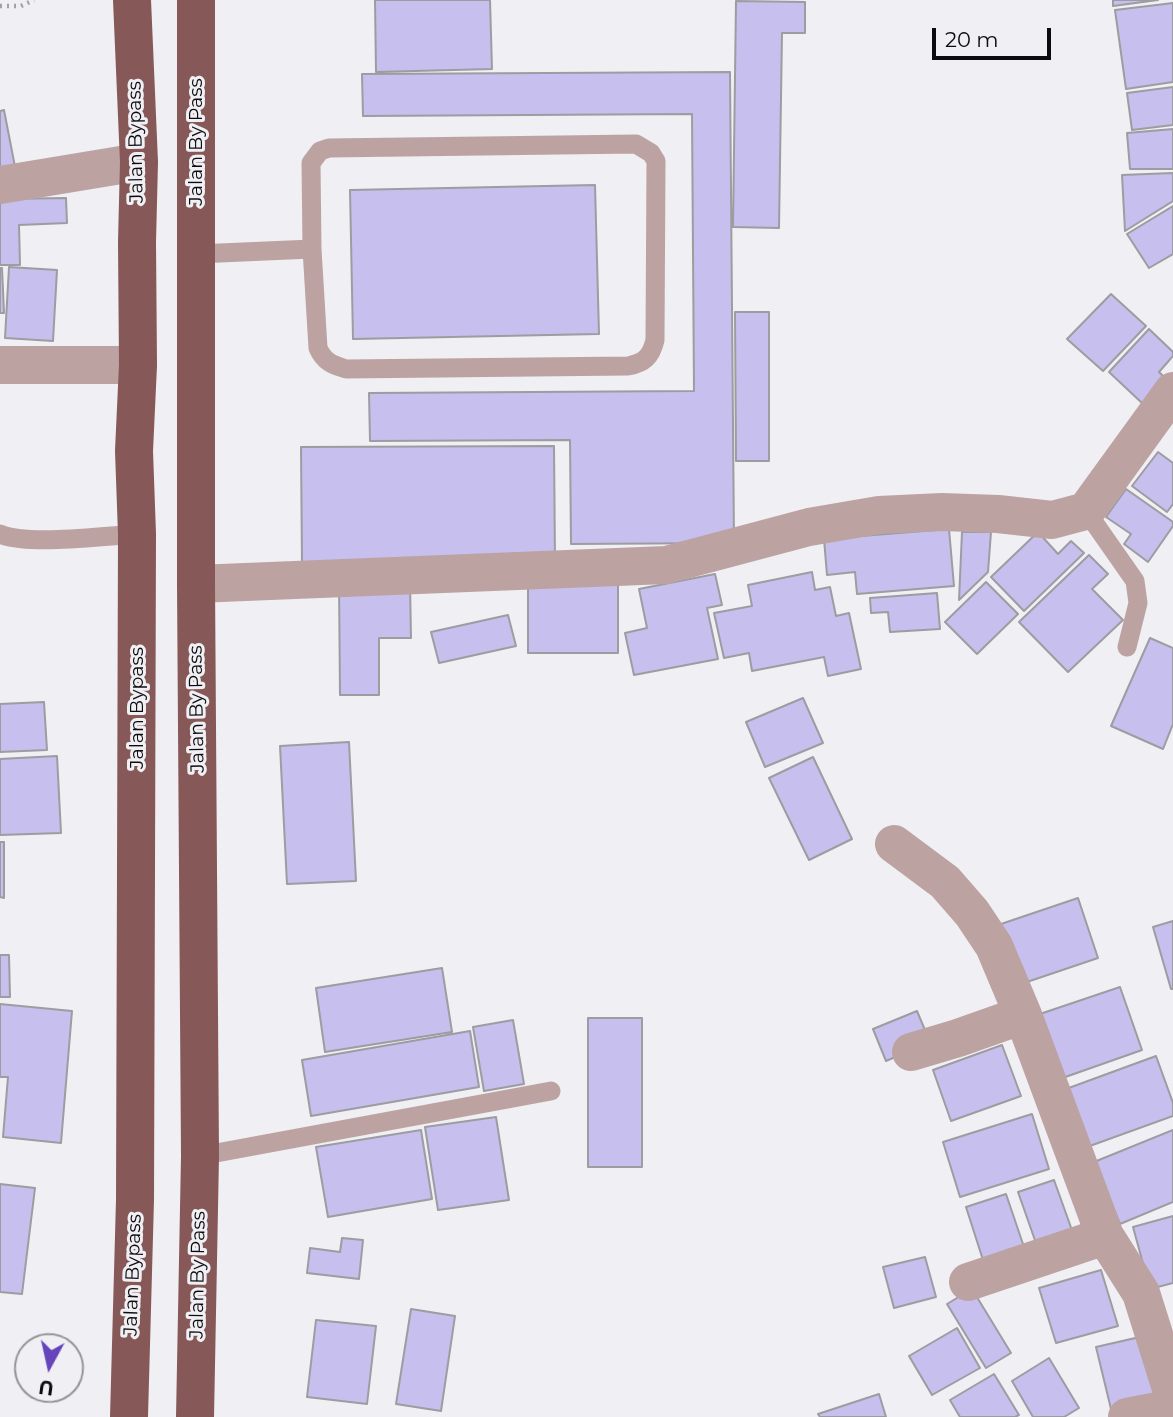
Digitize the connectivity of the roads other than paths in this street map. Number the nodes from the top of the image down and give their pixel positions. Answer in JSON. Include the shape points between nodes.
{"nodes":[{"id":1,"x":132,"y":0,"type":"edge"},
{"id":2,"x":196,"y":0,"type":"edge"},
{"id":3,"x":139,"y":162,"type":"junction"},
{"id":4,"x":0,"y":185,"type":"edge"},
{"id":5,"x":312,"y":249,"type":"junction"},
{"id":6,"x":197,"y":254,"type":"junction"},
{"id":7,"x":0,"y":365,"type":"edge"},
{"id":8,"x":138,"y":365,"type":"junction"},
{"id":9,"x":1173,"y":391,"type":"edge"},
{"id":10,"x":1086,"y":510,"type":"junction"},
{"id":11,"x":0,"y":534,"type":"edge"},
{"id":12,"x":137,"y":534,"type":"junction"},
{"id":13,"x":196,"y":584,"type":"junction"},
{"id":14,"x":1127,"y":647,"type":"dead end"},
{"id":15,"x":894,"y":844,"type":"dead end"},
{"id":16,"x":1023,"y":1015,"type":"junction"},
{"id":17,"x":911,"y":1052,"type":"dead end"},
{"id":18,"x":551,"y":1091,"type":"dead end"},
{"id":19,"x":201,"y":1156,"type":"junction"},
{"id":20,"x":1105,"y":1236,"type":"junction"},
{"id":21,"x":968,"y":1282,"type":"dead end"},
{"id":22,"x":1173,"y":1395,"type":"edge"},
{"id":23,"x":1173,"y":1408,"type":"edge"},
{"id":24,"x":129,"y":1417,"type":"edge"},
{"id":25,"x":195,"y":1417,"type":"edge"},
{"id":26,"x":1127,"y":1417,"type":"edge"}],
"edges":[{"from":1,"to":3,"type":"highway","name":"Jalan Bypass"},
{"from":2,"to":6,"type":"highway","name":"Jalan By Pass"},
{"from":3,"to":4,"type":"street"},
{"from":3,"to":8,"type":"highway","name":"Jalan Bypass"},
{"from":5,"to":5,"type":"lane","via":[[318,348],[334,366],[639,364],[652,351],[655,340],[656,161],[636,144],[329,148],[311,163]]},
{"from":5,"to":6,"type":"lane"},
{"from":6,"to":13,"type":"highway","name":"Jalan By Pass"},
{"from":7,"to":8,"type":"street"},
{"from":8,"to":12,"type":"highway","name":"Jalan Bypass"},
{"from":9,"to":10,"type":"street"},
{"from":10,"to":13,"type":"street","via":[[1052,520],[942,512],[879,515],[809,527],[666,565]]},
{"from":10,"to":14,"type":"lane","via":[[1135,581],[1138,603]]},
{"from":11,"to":12,"type":"lane","via":[[37,540]]},
{"from":12,"to":24,"type":"highway","name":"Jalan Bypass","via":[[135,1200]]},
{"from":13,"to":19,"type":"highway","name":"Jalan By Pass"},
{"from":15,"to":16,"type":"street","via":[[945,882],[972,914],[995,946]]},
{"from":16,"to":17,"type":"street"},
{"from":16,"to":20,"type":"street"},
{"from":18,"to":19,"type":"lane"},
{"from":19,"to":25,"type":"highway","name":"Jalan By Pass"},
{"from":20,"to":21,"type":"street"},
{"from":20,"to":22,"type":"street","via":[[1141,1293]]},
{"from":23,"to":26,"type":"street"}]}
